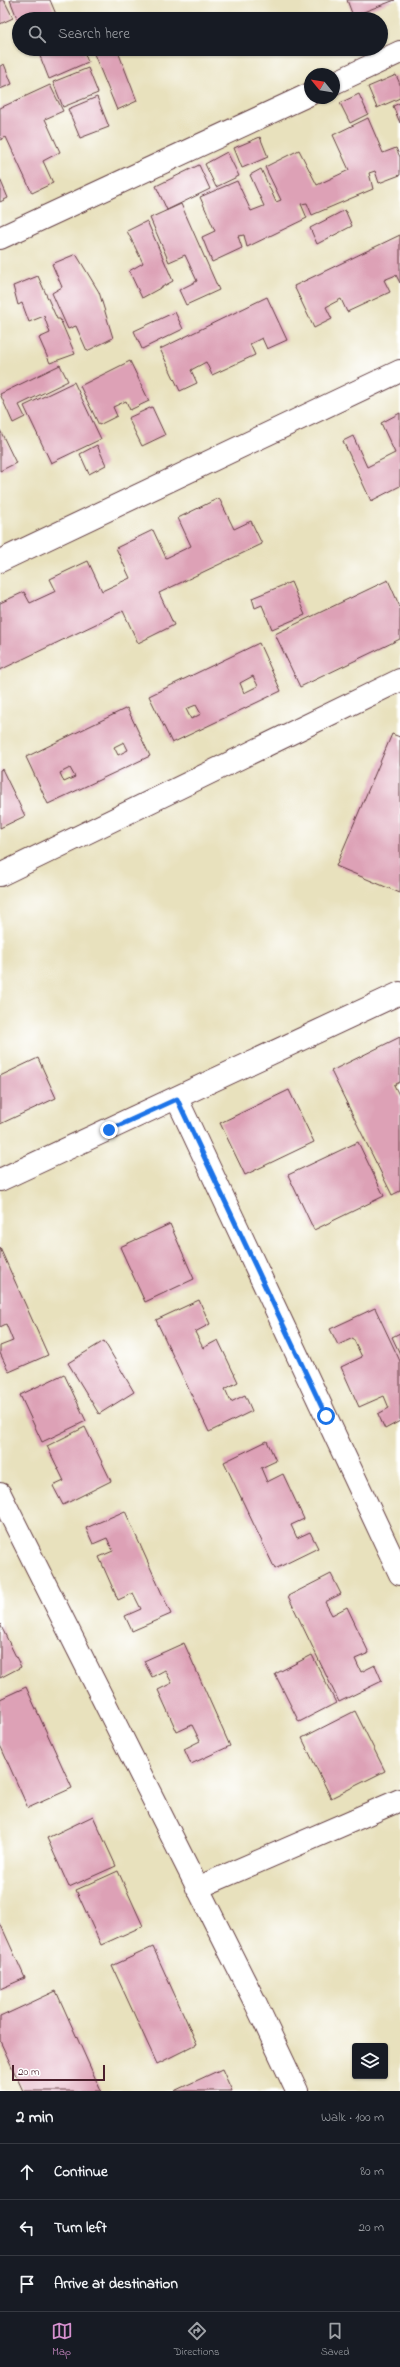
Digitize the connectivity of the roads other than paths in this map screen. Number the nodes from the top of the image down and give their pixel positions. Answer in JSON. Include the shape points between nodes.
{"nodes":[{"id":1,"x":400,"y":52,"type":"edge"},
{"id":2,"x":340,"y":80,"type":"edge"},
{"id":3,"x":304,"y":97,"type":"edge"},
{"id":4,"x":0,"y":238,"type":"edge"},
{"id":5,"x":400,"y":371,"type":"edge"},
{"id":6,"x":0,"y":561,"type":"edge"},
{"id":7,"x":400,"y":680,"type":"edge"},
{"id":8,"x":0,"y":875,"type":"edge"},
{"id":9,"x":400,"y":993,"type":"edge"},
{"id":10,"x":177,"y":1099,"type":"junction"},
{"id":11,"x":0,"y":1180,"type":"edge"},
{"id":12,"x":0,"y":1494,"type":"edge"},
{"id":13,"x":400,"y":1574,"type":"edge"},
{"id":14,"x":400,"y":1800,"type":"edge"},
{"id":15,"x":197,"y":1888,"type":"junction"},
{"id":16,"x":297,"y":2091,"type":"edge"}],
"edges":[{"from":1,"to":2,"type":"street"},
{"from":3,"to":4,"type":"street"},
{"from":5,"to":6,"type":"street"},
{"from":7,"to":8,"type":"street"},
{"from":9,"to":10,"type":"street"},
{"from":10,"to":11,"type":"street"},
{"from":10,"to":13,"type":"street"},
{"from":12,"to":15,"type":"street"},
{"from":14,"to":15,"type":"street"},
{"from":15,"to":16,"type":"street"}]}
